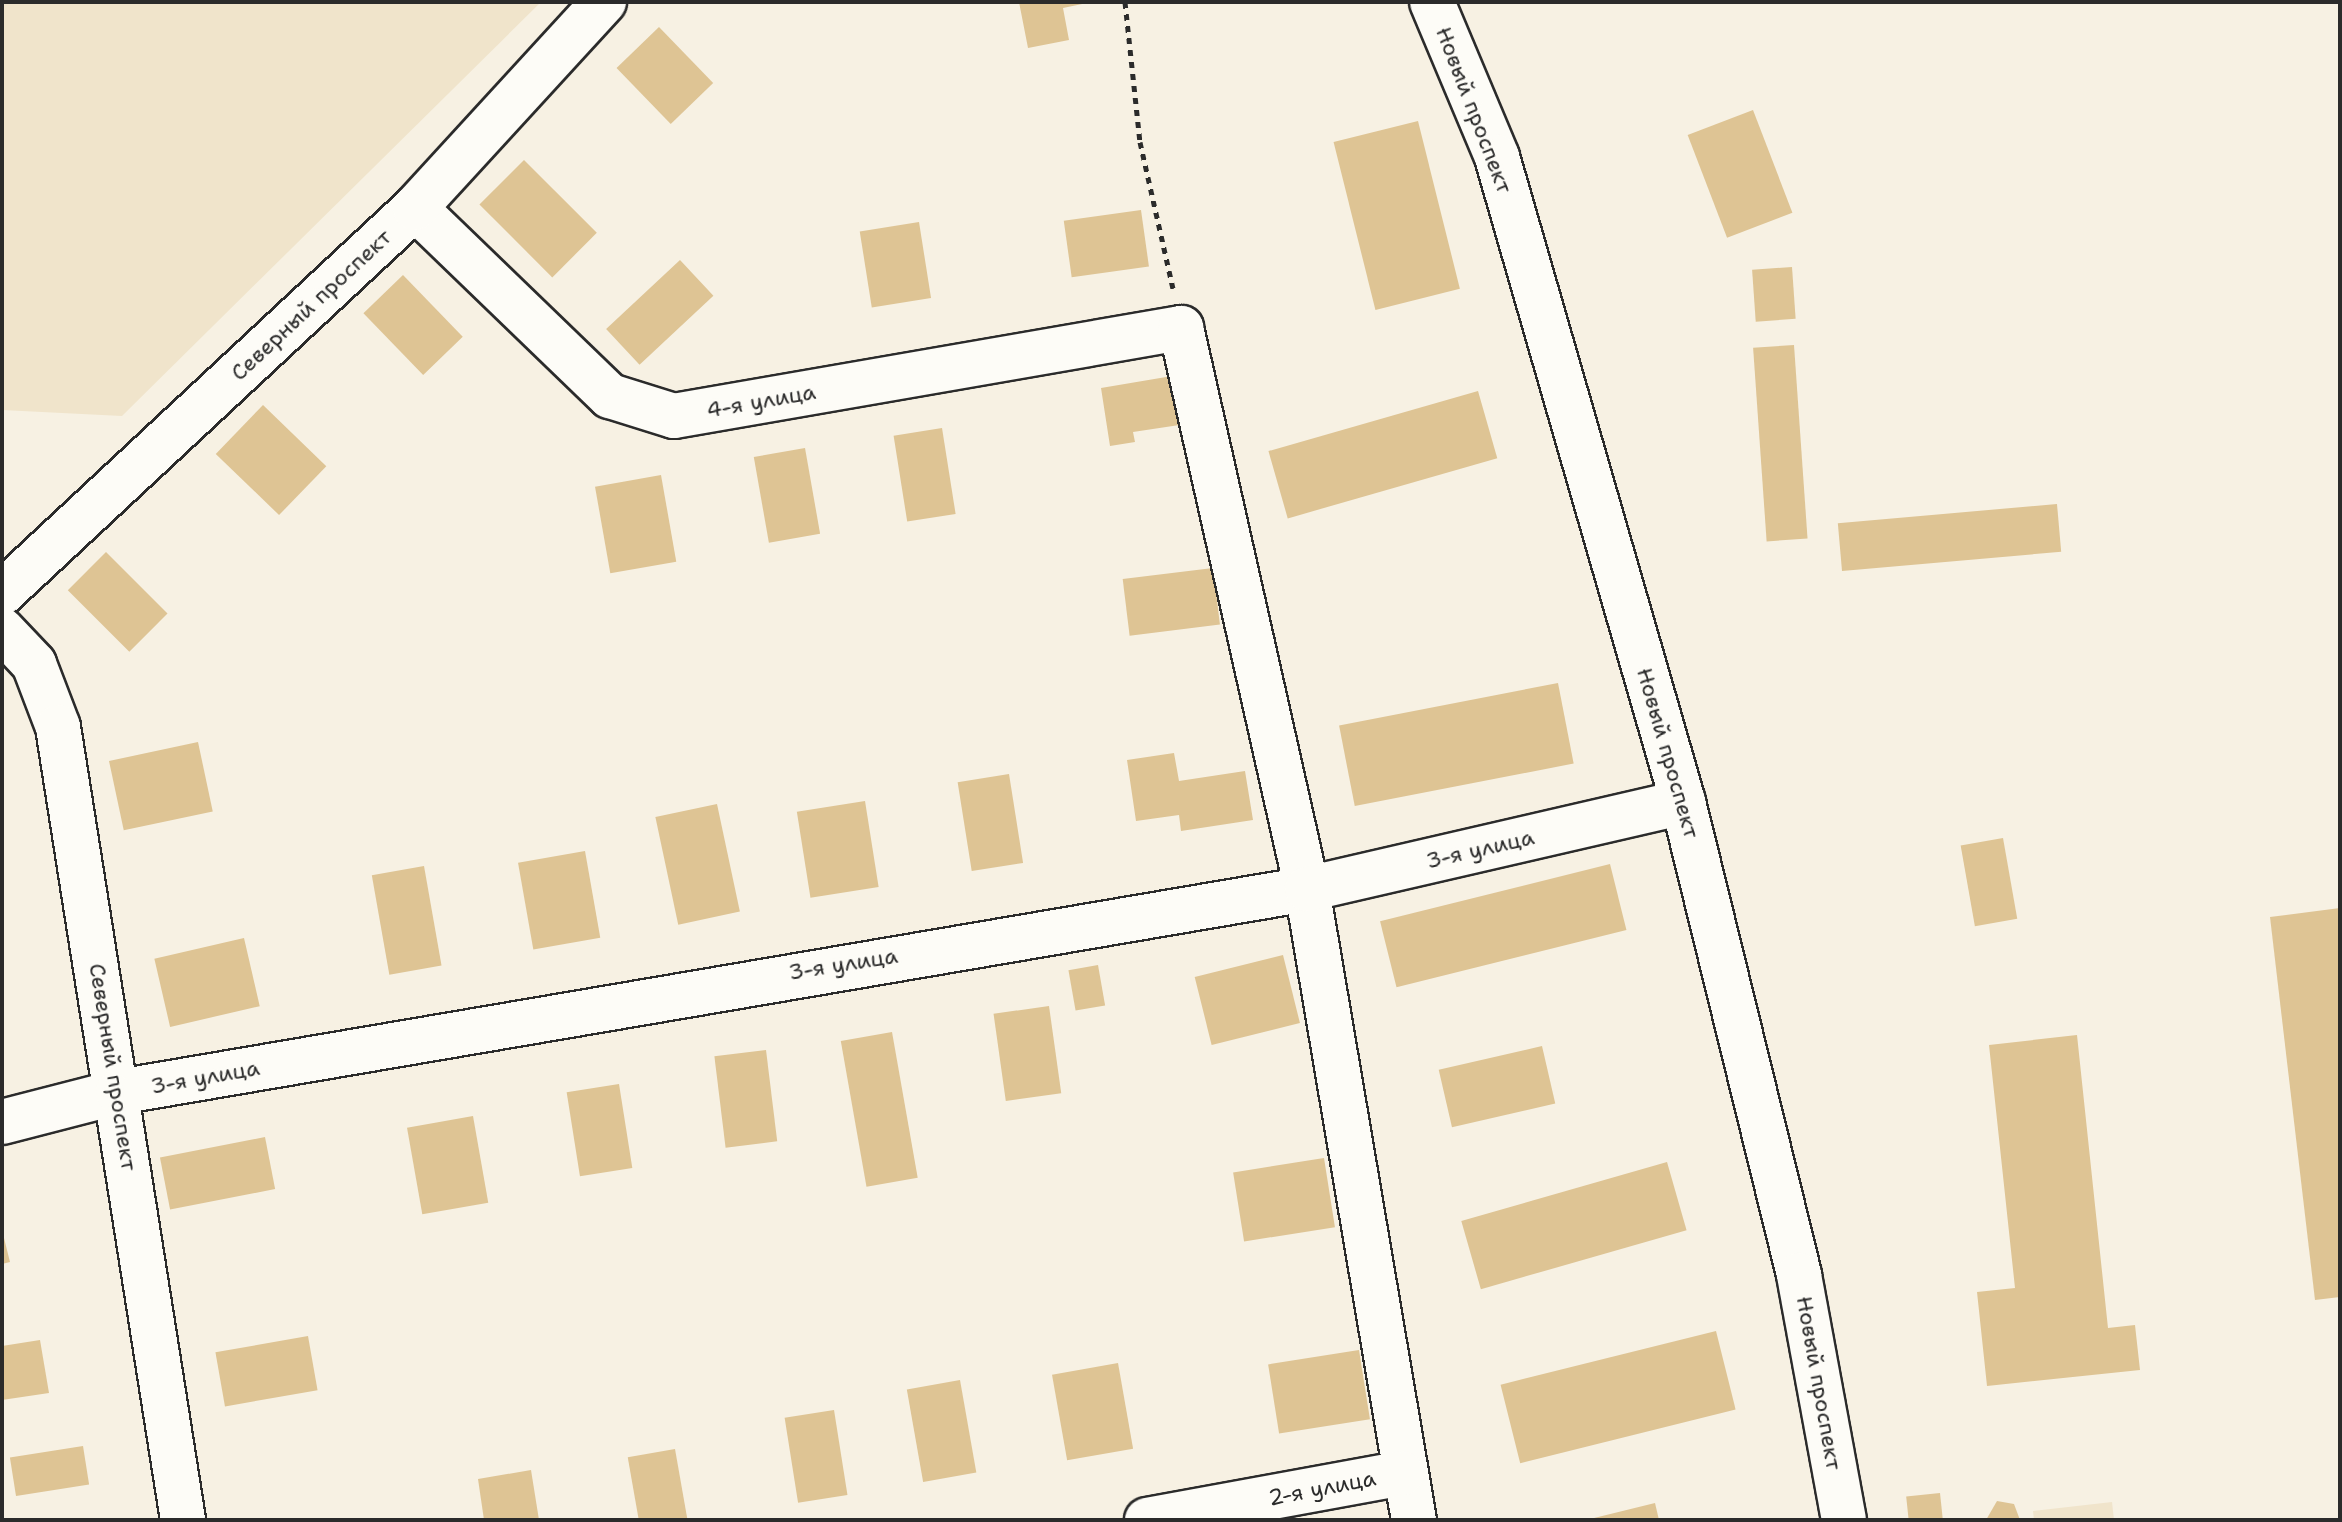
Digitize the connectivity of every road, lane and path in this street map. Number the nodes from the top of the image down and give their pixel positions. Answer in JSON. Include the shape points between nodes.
{"nodes":[{"id":1,"x":604,"y":2,"type":"edge"},
{"id":2,"x":1125,"y":2,"type":"edge"},
{"id":3,"x":1432,"y":2,"type":"edge"},
{"id":4,"x":415,"y":208,"type":"junction"},
{"id":5,"x":1181,"y":328,"type":"junction"},
{"id":6,"x":2,"y":593,"type":"edge"},
{"id":7,"x":2,"y":630,"type":"edge"},
{"id":8,"x":1683,"y":802,"type":"junction"},
{"id":9,"x":1307,"y":889,"type":"junction"},
{"id":10,"x":118,"y":1092,"type":"junction"},
{"id":11,"x":2,"y":1122,"type":"edge"},
{"id":12,"x":1402,"y":1473,"type":"junction"},
{"id":13,"x":183,"y":1520,"type":"edge"},
{"id":14,"x":1147,"y":1520,"type":"edge"},
{"id":15,"x":1414,"y":1520,"type":"edge"},
{"id":16,"x":1844,"y":1520,"type":"edge"}],
"edges":[{"from":1,"to":4,"type":"street","name":"Северный проспект"},
{"from":2,"to":5,"type":"path","via":[[1140,142]]},
{"from":3,"to":8,"type":"street","name":"Новый проспект","via":[[1497,157]]},
{"from":4,"to":5,"type":"street","name":"4-я улица","via":[[610,396],[674,416]]},
{"from":4,"to":6,"type":"street","name":"Северный проспект"},
{"from":5,"to":9,"type":"street"},
{"from":7,"to":10,"type":"street","name":"Северный проспект","via":[[34,664],[58,727]]},
{"from":8,"to":9,"type":"street","name":"3-я улица"},
{"from":8,"to":16,"type":"street","name":"Новый проспект","via":[[1799,1275]]},
{"from":9,"to":10,"type":"street","name":"3-я улица"},
{"from":9,"to":12,"type":"street","via":[[1381,1310]]},
{"from":10,"to":11,"type":"street","name":"3-я улица"},
{"from":10,"to":13,"type":"street","name":"Северный проспект"},
{"from":12,"to":14,"type":"street","name":"2-я улица"},
{"from":12,"to":15,"type":"street"}]}
